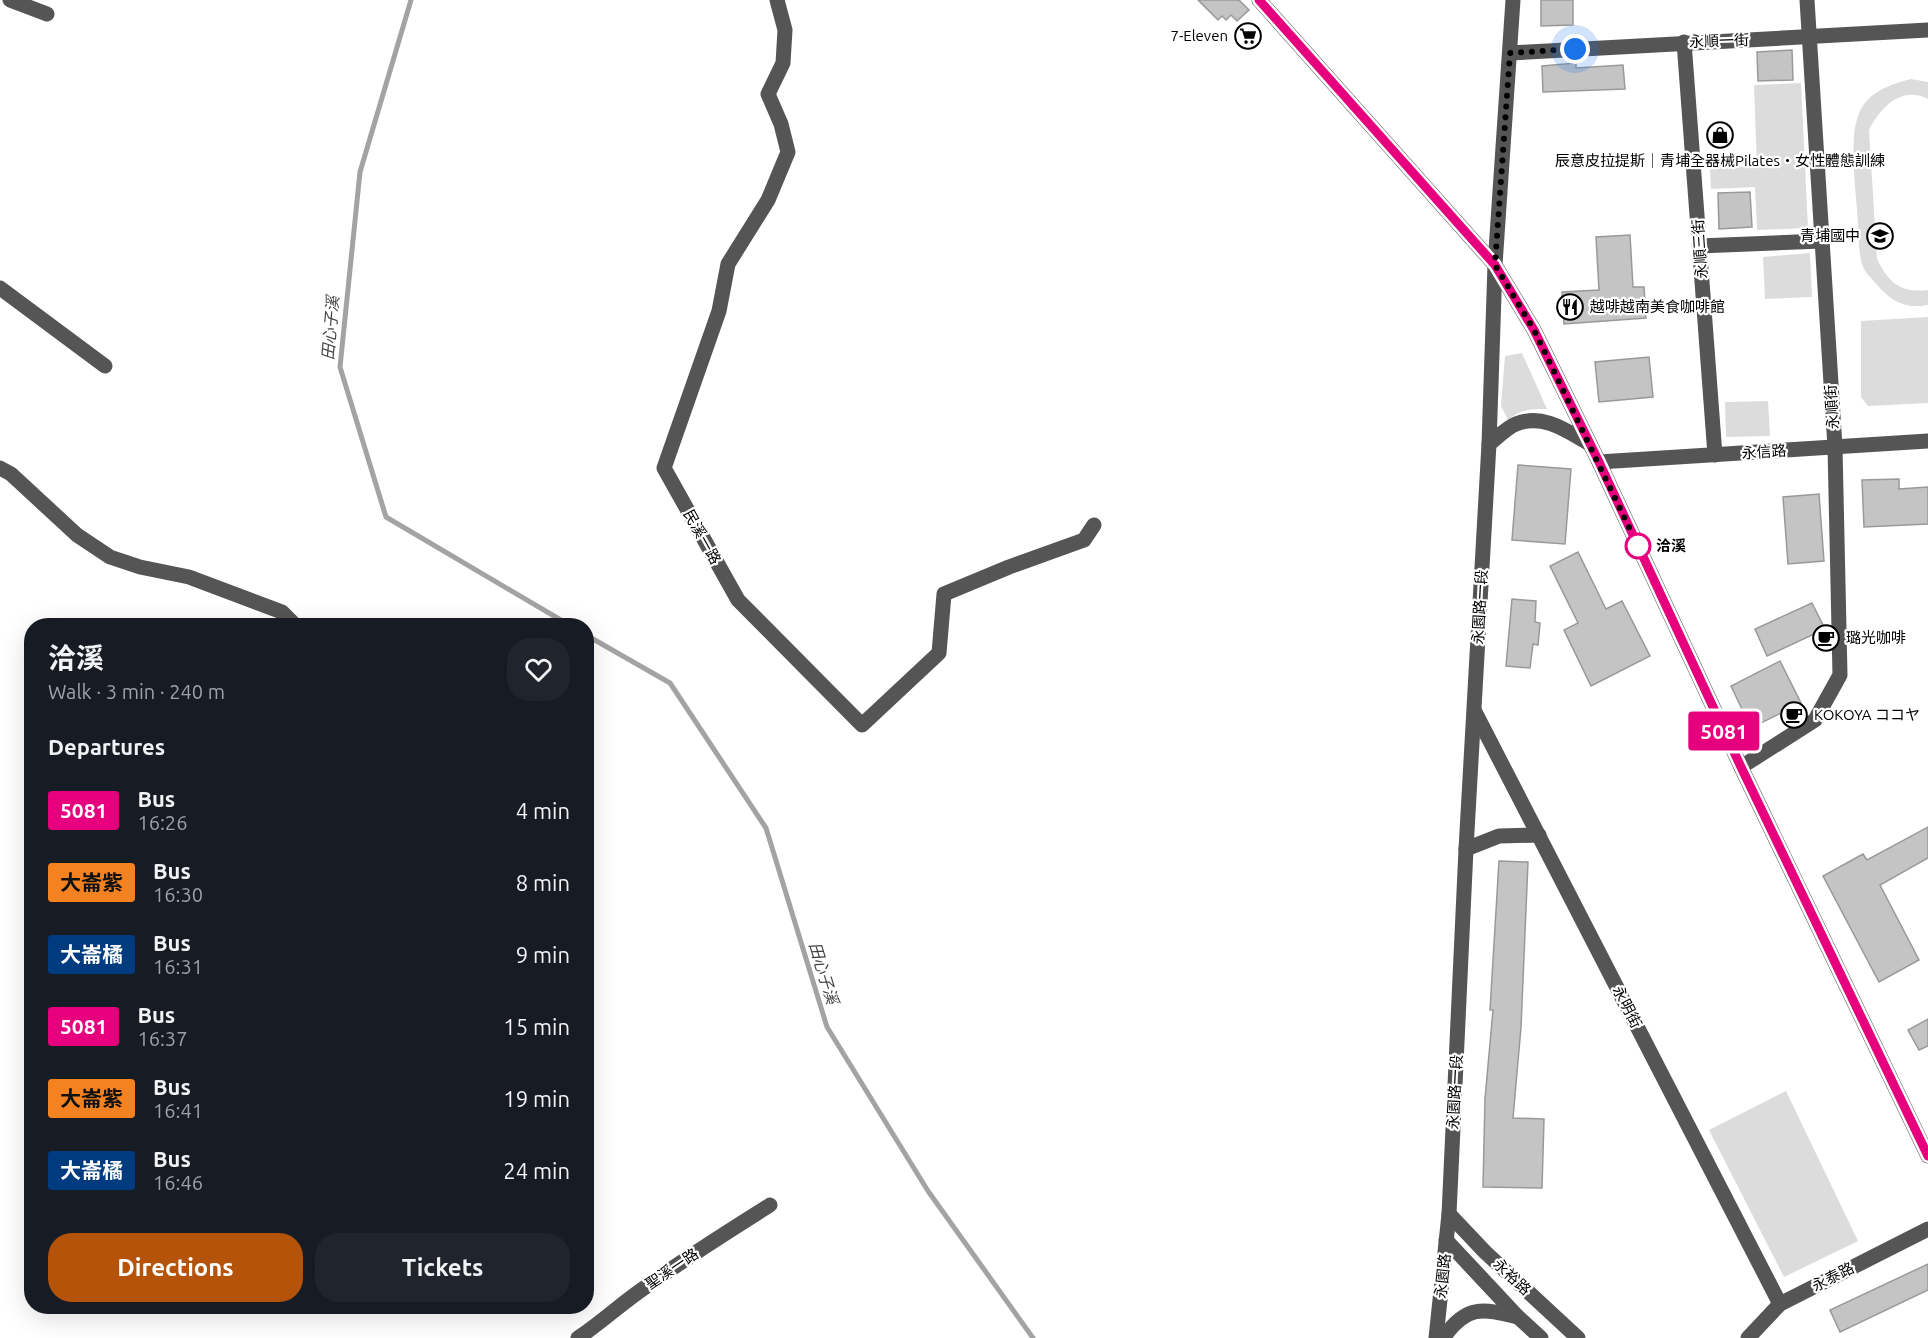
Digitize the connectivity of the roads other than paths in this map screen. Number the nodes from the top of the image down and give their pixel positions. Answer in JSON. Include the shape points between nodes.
{"nodes":[{"id":1,"x":10,"y":0,"type":"edge"},
{"id":2,"x":777,"y":0,"type":"edge"},
{"id":3,"x":1259,"y":0,"type":"edge"},
{"id":4,"x":1513,"y":0,"type":"edge"},
{"id":5,"x":1807,"y":0,"type":"edge"},
{"id":6,"x":46,"y":14,"type":"dead end"},
{"id":7,"x":1928,"y":30,"type":"edge"},
{"id":8,"x":1809,"y":37,"type":"junction"},
{"id":9,"x":1684,"y":42,"type":"junction"},
{"id":10,"x":1510,"y":53,"type":"junction"},
{"id":11,"x":1822,"y":241,"type":"junction"},
{"id":12,"x":1699,"y":246,"type":"junction"},
{"id":13,"x":1495,"y":265,"type":"junction"},
{"id":14,"x":0,"y":288,"type":"edge"},
{"id":15,"x":105,"y":366,"type":"dead end"},
{"id":16,"x":1928,"y":441,"type":"edge"},
{"id":17,"x":1489,"y":444,"type":"junction"},
{"id":18,"x":1590,"y":445,"type":"junction"},
{"id":19,"x":1835,"y":447,"type":"junction"},
{"id":20,"x":1715,"y":455,"type":"junction"},
{"id":21,"x":1599,"y":462,"type":"junction"},
{"id":22,"x":0,"y":468,"type":"edge"},
{"id":23,"x":1094,"y":525,"type":"dead end"},
{"id":24,"x":288,"y":618,"type":"edge"},
{"id":25,"x":1474,"y":710,"type":"junction"},
{"id":26,"x":1741,"y":767,"type":"junction"},
{"id":27,"x":1539,"y":836,"type":"junction"},
{"id":28,"x":1466,"y":849,"type":"junction"},
{"id":29,"x":1928,"y":1156,"type":"edge"},
{"id":30,"x":770,"y":1205,"type":"dead end"},
{"id":31,"x":1449,"y":1214,"type":"junction"},
{"id":32,"x":1928,"y":1229,"type":"edge"},
{"id":33,"x":1446,"y":1240,"type":"junction"},
{"id":34,"x":1780,"y":1304,"type":"junction"},
{"id":35,"x":1518,"y":1317,"type":"junction"},
{"id":36,"x":578,"y":1338,"type":"edge"},
{"id":37,"x":1436,"y":1338,"type":"edge"},
{"id":38,"x":1443,"y":1338,"type":"edge"},
{"id":39,"x":1541,"y":1338,"type":"edge"},
{"id":40,"x":1578,"y":1338,"type":"edge"},
{"id":41,"x":1748,"y":1338,"type":"edge"}],
"edges":[{"from":1,"to":6,"type":"street"},
{"from":2,"to":23,"type":"street","name":"民溪一路","via":[[785,30],[783,63],[768,94],[788,152],[768,200],[728,264],[719,311],[664,468],[738,600],[862,725],[939,653],[944,594],[1084,540]]},
{"from":3,"to":13,"type":"street"},
{"from":4,"to":10,"type":"street","name":"永園路一段"},
{"from":5,"to":8,"type":"street","name":"永順街"},
{"from":7,"to":8,"type":"street","name":"永順一街"},
{"from":8,"to":9,"type":"street","name":"永順一街"},
{"from":8,"to":11,"type":"street","name":"永順街"},
{"from":9,"to":10,"type":"street","name":"永順一街"},
{"from":9,"to":12,"type":"street","name":"永順三街"},
{"from":10,"to":13,"type":"street","name":"永園路一段"},
{"from":11,"to":12,"type":"street"},
{"from":11,"to":19,"type":"street","name":"永順街"},
{"from":12,"to":20,"type":"street","name":"永順三街"},
{"from":13,"to":17,"type":"street","name":"永園路一段"},
{"from":13,"to":18,"type":"street","via":[[1534,330]]},
{"from":14,"to":15,"type":"street"},
{"from":16,"to":19,"type":"street","name":"永信路"},
{"from":17,"to":18,"type":"street","via":[[1514,425],[1534,420],[1556,425]]},
{"from":17,"to":25,"type":"street","name":"永園路一段"},
{"from":18,"to":21,"type":"street"},
{"from":19,"to":20,"type":"street","name":"永信路"},
{"from":19,"to":26,"type":"street","name":"永順街","via":[[1840,675],[1815,720]]},
{"from":20,"to":21,"type":"street","name":"永信路"},
{"from":21,"to":26,"type":"street"},
{"from":22,"to":24,"type":"street","via":[[77,535],[110,557],[189,577],[282,612]]},
{"from":25,"to":27,"type":"street","name":"永明街"},
{"from":25,"to":28,"type":"street","name":"永園路一段"},
{"from":26,"to":29,"type":"street"},
{"from":27,"to":28,"type":"street","via":[[1499,836]]},
{"from":27,"to":34,"type":"street","name":"永明街"},
{"from":28,"to":31,"type":"street","name":"永園路一段"},
{"from":30,"to":36,"type":"street","name":"聖溪一路","via":[[648,1285]]},
{"from":31,"to":33,"type":"street","name":"永園路"},
{"from":31,"to":40,"type":"street","name":"永裕路"},
{"from":32,"to":34,"type":"street","name":"永泰路"},
{"from":33,"to":35,"type":"street","name":"永裕路"},
{"from":33,"to":37,"type":"street","name":"永園路"},
{"from":34,"to":41,"type":"street","name":"永泰路"},
{"from":35,"to":38,"type":"street","via":[[1490,1310],[1468,1313]]},
{"from":35,"to":39,"type":"street","name":"永裕路"}]}
